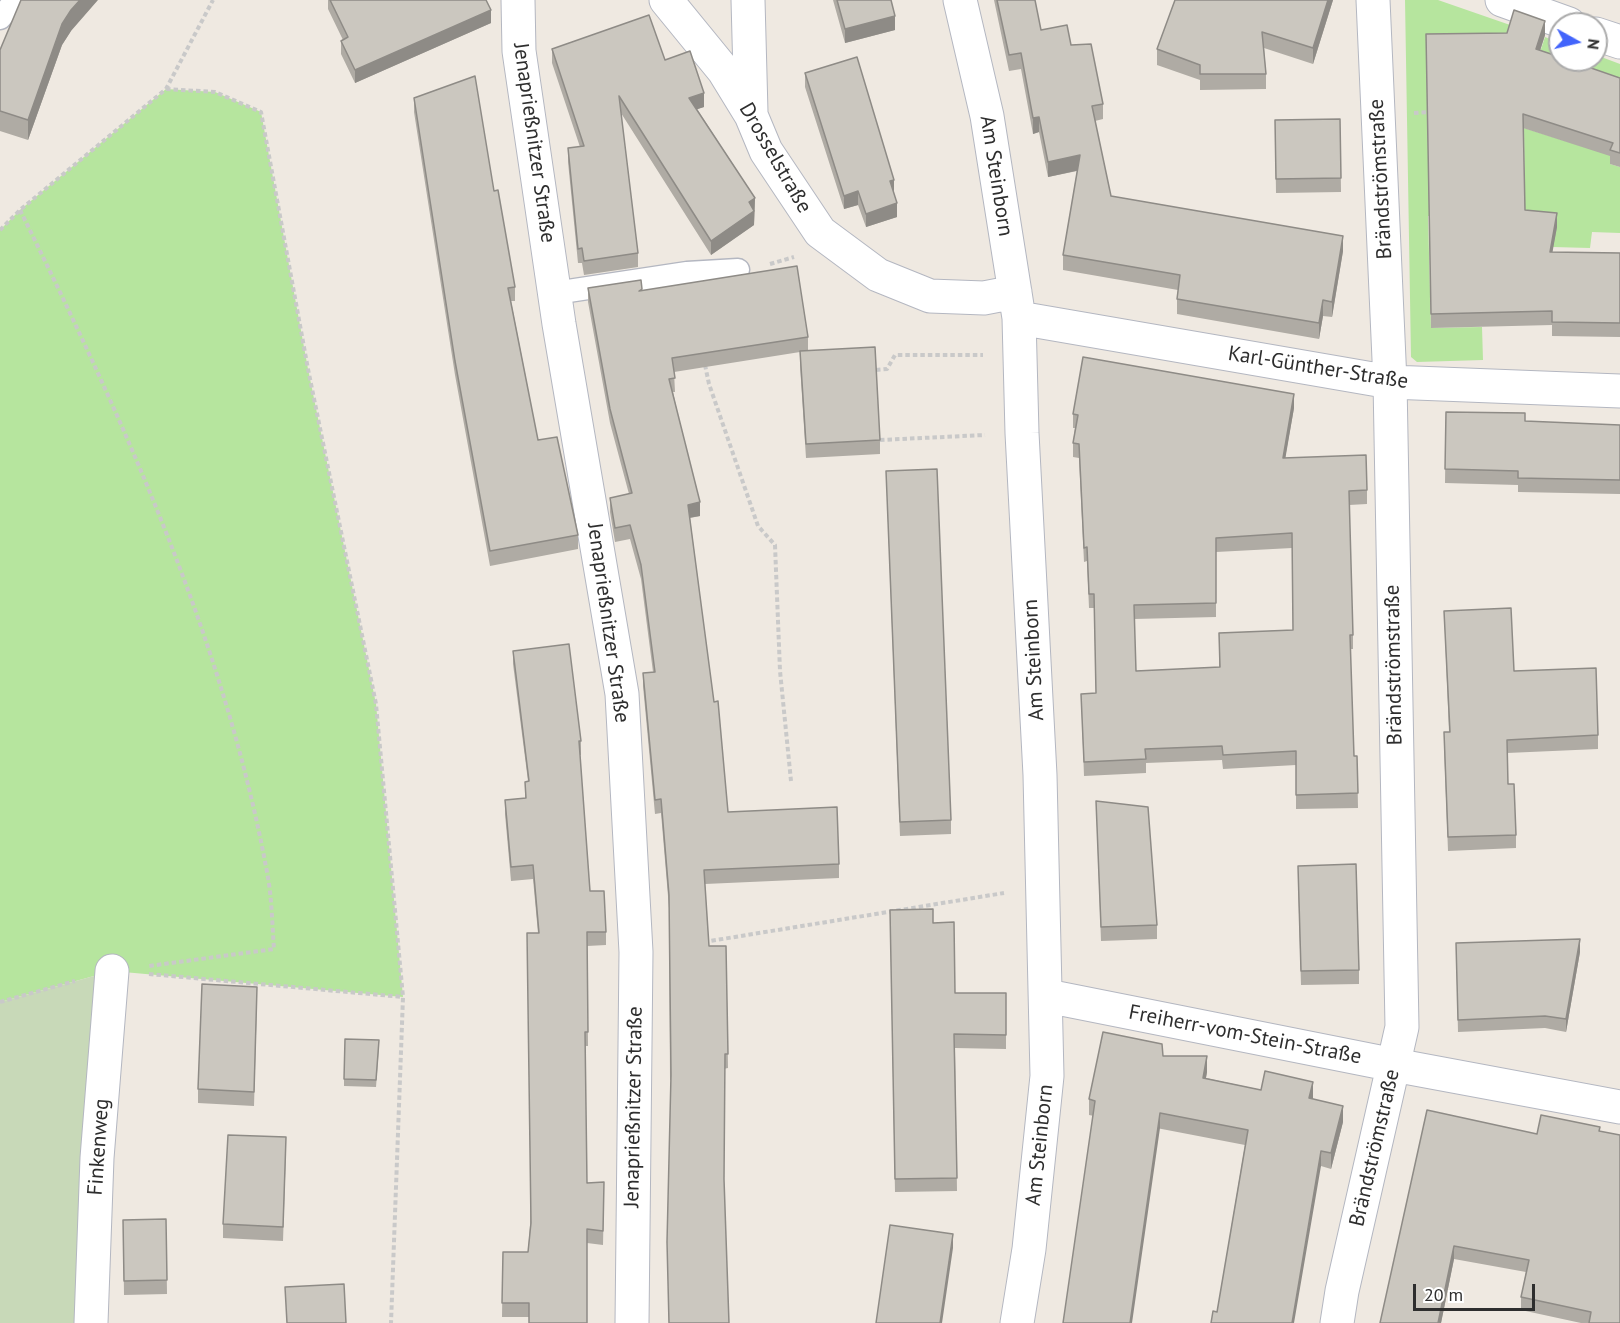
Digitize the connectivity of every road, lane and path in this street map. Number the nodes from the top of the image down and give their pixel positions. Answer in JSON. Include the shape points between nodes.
{"nodes":[{"id":1,"x":16,"y":0,"type":"edge"},
{"id":2,"x":213,"y":0,"type":"edge"},
{"id":3,"x":518,"y":0,"type":"edge"},
{"id":4,"x":666,"y":0,"type":"edge"},
{"id":5,"x":748,"y":0,"type":"edge"},
{"id":6,"x":960,"y":0,"type":"edge"},
{"id":7,"x":1373,"y":0,"type":"edge"},
{"id":8,"x":1502,"y":0,"type":"edge"},
{"id":9,"x":1548,"y":16,"type":"edge"},
{"id":10,"x":0,"y":18,"type":"edge"},
{"id":11,"x":166,"y":89,"type":"junction"},
{"id":12,"x":751,"y":116,"type":"junction"},
{"id":13,"x":20,"y":210,"type":"junction"},
{"id":14,"x":0,"y":230,"type":"edge"},
{"id":15,"x":820,"y":232,"type":"junction"},
{"id":16,"x":738,"y":270,"type":"joint"},
{"id":17,"x":555,"y":293,"type":"junction"},
{"id":18,"x":1017,"y":305,"type":"junction"},
{"id":19,"x":1020,"y":355,"type":"junction"},
{"id":20,"x":704,"y":362,"type":"edge"},
{"id":21,"x":876,"y":370,"type":"edge"},
{"id":22,"x":1389,"y":382,"type":"junction"},
{"id":23,"x":1620,"y":392,"type":"edge"},
{"id":24,"x":1022,"y":433,"type":"junction"},
{"id":25,"x":879,"y":440,"type":"edge"},
{"id":26,"x":791,"y":781,"type":"dead end"},
{"id":27,"x":1044,"y":887,"type":"junction"},
{"id":28,"x":694,"y":943,"type":"edge"},
{"id":29,"x":112,"y":971,"type":"junction"},
{"id":30,"x":1047,"y":996,"type":"junction"},
{"id":31,"x":403,"y":997,"type":"junction"},
{"id":32,"x":0,"y":1002,"type":"edge"},
{"id":33,"x":1394,"y":1065,"type":"junction"},
{"id":34,"x":1620,"y":1107,"type":"edge"},
{"id":35,"x":91,"y":1323,"type":"edge"},
{"id":36,"x":391,"y":1323,"type":"edge"},
{"id":37,"x":632,"y":1323,"type":"edge"},
{"id":38,"x":1017,"y":1323,"type":"edge"},
{"id":39,"x":1337,"y":1323,"type":"edge"}],
"edges":[{"from":1,"to":10,"type":"lane"},
{"from":2,"to":11,"type":"path"},
{"from":3,"to":17,"type":"street","name":"Jenaprießnitzer Straße","via":[[519,51]]},
{"from":4,"to":12,"type":"street","name":"Drosselstraße","via":[[724,70]]},
{"from":5,"to":12,"type":"street"},
{"from":6,"to":18,"type":"street","name":"Am Steinborn","via":[[987,116]]},
{"from":7,"to":22,"type":"street","name":"Brändströmstraße"},
{"from":8,"to":9,"type":"street"},
{"from":11,"to":13,"type":"path"},
{"from":11,"to":31,"type":"path","via":[[215,92],[261,112],[310,381],[376,704]]},
{"from":12,"to":15,"type":"street","name":"Drosselstraße","via":[[766,151]]},
{"from":13,"to":14,"type":"path"},
{"from":13,"to":29,"type":"path","via":[[88,349],[168,539],[232,717],[268,874],[274,949]]},
{"from":15,"to":16,"type":"path","via":[[791,260]]},
{"from":15,"to":18,"type":"street","name":"Drosselstraße","via":[[878,274],[930,296],[984,298]]},
{"from":16,"to":17,"type":"lane","via":[[687,273]]},
{"from":17,"to":37,"type":"street","name":"Jenaprießnitzer Straße","via":[[622,694],[636,952]]},
{"from":18,"to":19,"type":"street","name":"Am Steinborn"},
{"from":18,"to":22,"type":"street","name":"Karl-Günther-Straße"},
{"from":19,"to":21,"type":"path","via":[[895,356],[887,369]]},
{"from":19,"to":24,"type":"street","name":"Am Steinborn"},
{"from":20,"to":26,"type":"path","via":[[758,526],[775,544],[780,671]]},
{"from":22,"to":23,"type":"street","name":"Karl-Günther-Straße"},
{"from":22,"to":33,"type":"street","name":"Brändströmstraße","via":[[1402,1027]]},
{"from":24,"to":25,"type":"path"},
{"from":24,"to":27,"type":"street","name":"Am Steinborn"},
{"from":27,"to":28,"type":"path"},
{"from":27,"to":30,"type":"street","name":"Am Steinborn"},
{"from":29,"to":31,"type":"path"},
{"from":29,"to":32,"type":"path"},
{"from":29,"to":35,"type":"street","name":"Finkenweg","via":[[97,1158]]},
{"from":30,"to":33,"type":"street","name":"Freiherr-vom-Stein-Straße"},
{"from":30,"to":38,"type":"street","name":"Am Steinborn","via":[[1047,1076],[1041,1150]]},
{"from":31,"to":36,"type":"path"},
{"from":33,"to":34,"type":"street","name":"Freiherr-vom-Stein-Straße"},
{"from":33,"to":39,"type":"street","name":"Brändströmstraße"}]}
